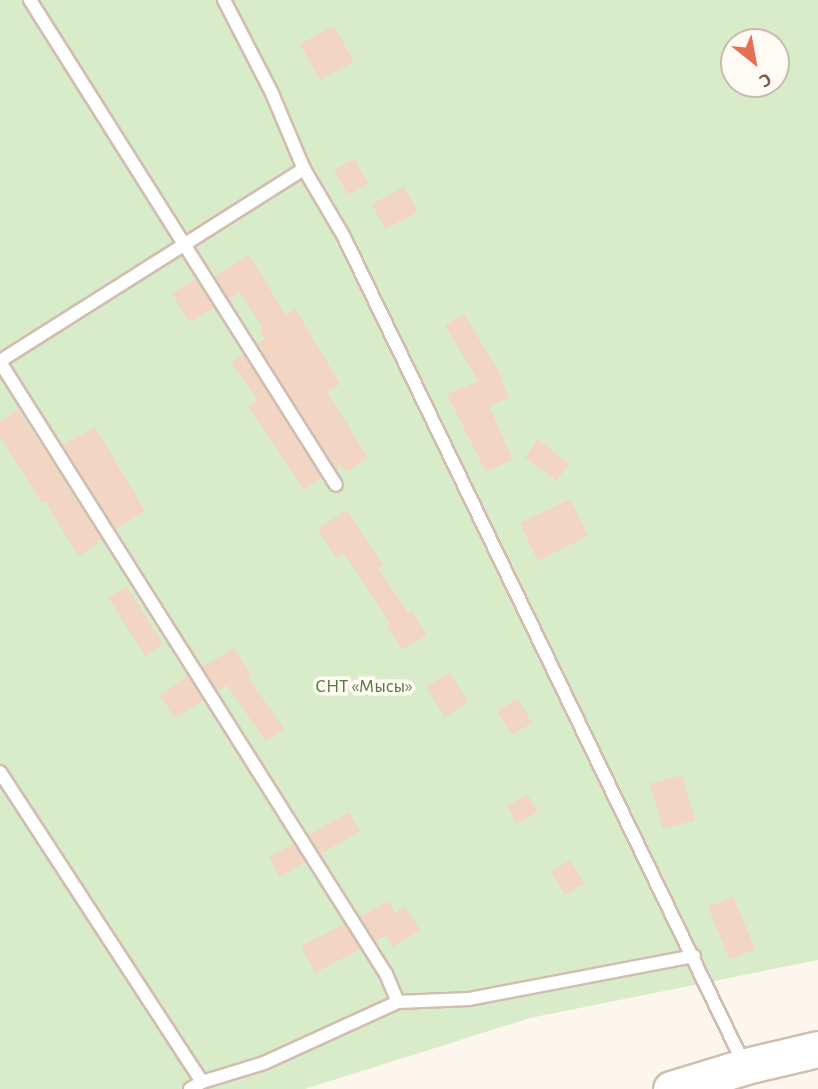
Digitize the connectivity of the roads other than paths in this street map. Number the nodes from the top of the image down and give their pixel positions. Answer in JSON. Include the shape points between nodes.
{"nodes":[{"id":1,"x":30,"y":0,"type":"edge"},
{"id":2,"x":224,"y":0,"type":"edge"},
{"id":3,"x":304,"y":169,"type":"junction"},
{"id":4,"x":185,"y":243,"type":"junction"},
{"id":5,"x":0,"y":361,"type":"edge"},
{"id":6,"x":336,"y":485,"type":"dead end"},
{"id":7,"x":0,"y":772,"type":"edge"},
{"id":8,"x":694,"y":956,"type":"junction"},
{"id":9,"x":398,"y":1002,"type":"junction"},
{"id":10,"x":818,"y":1049,"type":"edge"},
{"id":11,"x":746,"y":1066,"type":"junction"},
{"id":12,"x":202,"y":1082,"type":"junction"},
{"id":13,"x":707,"y":1084,"type":"edge"},
{"id":14,"x":190,"y":1089,"type":"edge"},
{"id":15,"x":671,"y":1089,"type":"edge"}],
"edges":[{"from":1,"to":4,"type":"lane"},
{"from":2,"to":3,"type":"lane","via":[[271,91]]},
{"from":3,"to":4,"type":"lane"},
{"from":3,"to":8,"type":"lane","via":[[344,237]]},
{"from":4,"to":5,"type":"lane"},
{"from":4,"to":6,"type":"lane"},
{"from":5,"to":9,"type":"lane","via":[[379,962]]},
{"from":7,"to":12,"type":"lane"},
{"from":8,"to":9,"type":"lane","via":[[469,999]]},
{"from":8,"to":11,"type":"lane"},
{"from":9,"to":12,"type":"lane","via":[[264,1063]]},
{"from":10,"to":11,"type":"main road"},
{"from":11,"to":13,"type":"main road"},
{"from":12,"to":14,"type":"lane"},
{"from":13,"to":15,"type":"main road"}]}
